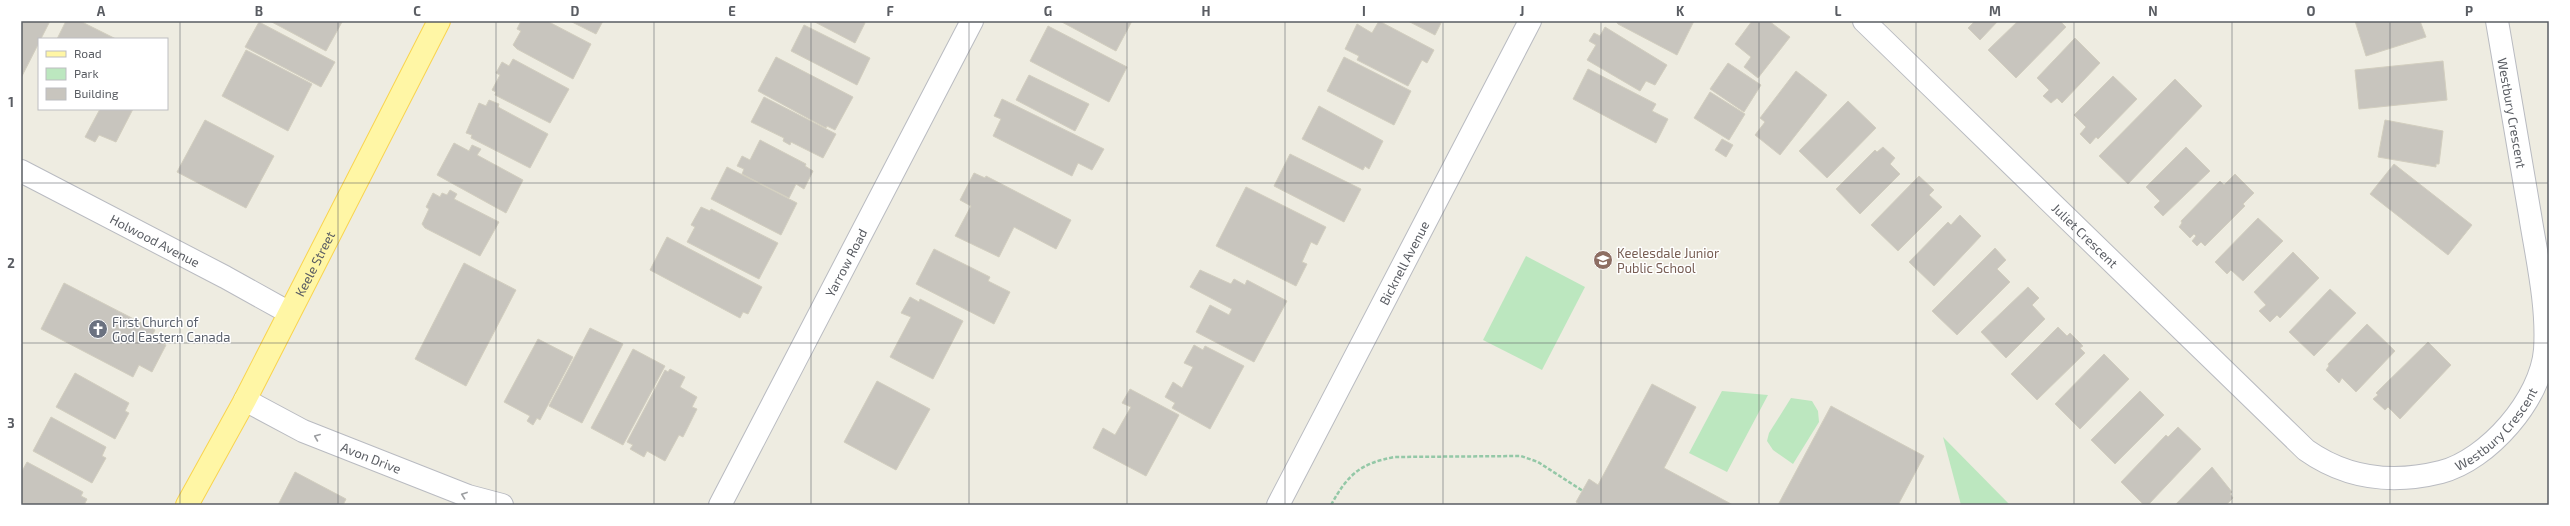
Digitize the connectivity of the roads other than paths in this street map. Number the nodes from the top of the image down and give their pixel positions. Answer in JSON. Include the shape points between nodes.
{"nodes":[{"id":1,"x":439,"y":21,"type":"edge"},
{"id":2,"x":972,"y":21,"type":"edge"},
{"id":3,"x":1530,"y":21,"type":"edge"},
{"id":4,"x":1864,"y":21,"type":"edge"},
{"id":5,"x":2497,"y":21,"type":"edge"},
{"id":6,"x":21,"y":171,"type":"edge"},
{"id":7,"x":288,"y":312,"type":"junction"},
{"id":8,"x":244,"y":400,"type":"junction"},
{"id":9,"x":2306,"y":450,"type":"joint"},
{"id":10,"x":187,"y":505,"type":"edge"},
{"id":11,"x":502,"y":505,"type":"edge"},
{"id":12,"x":720,"y":505,"type":"edge"},
{"id":13,"x":1278,"y":505,"type":"edge"}],
"edges":[{"from":1,"to":7,"type":"main road","name":"Keele Street"},
{"from":2,"to":12,"type":"street","name":"Yarrow Road"},
{"from":3,"to":13,"type":"street","name":"Bicknell Avenue"},
{"from":4,"to":9,"type":"street","name":"Juliet Crescent"},
{"from":5,"to":9,"type":"street","name":"Westbury Crescent","via":[[2543,303],[2545,350],[2540,375],[2512,422],[2486,448],[2449,470],[2412,479],[2375,478],[2342,470],[2321,461]]},
{"from":6,"to":7,"type":"street","name":"Holwood Avenue"},
{"from":7,"to":8,"type":"main road","name":"Keele Street"},
{"from":8,"to":10,"type":"main road","name":"Keele Street"},
{"from":11,"to":8,"type":"street","name":"Avon Drive","one_way":true,"via":[[468,496],[303,431]]}]}
